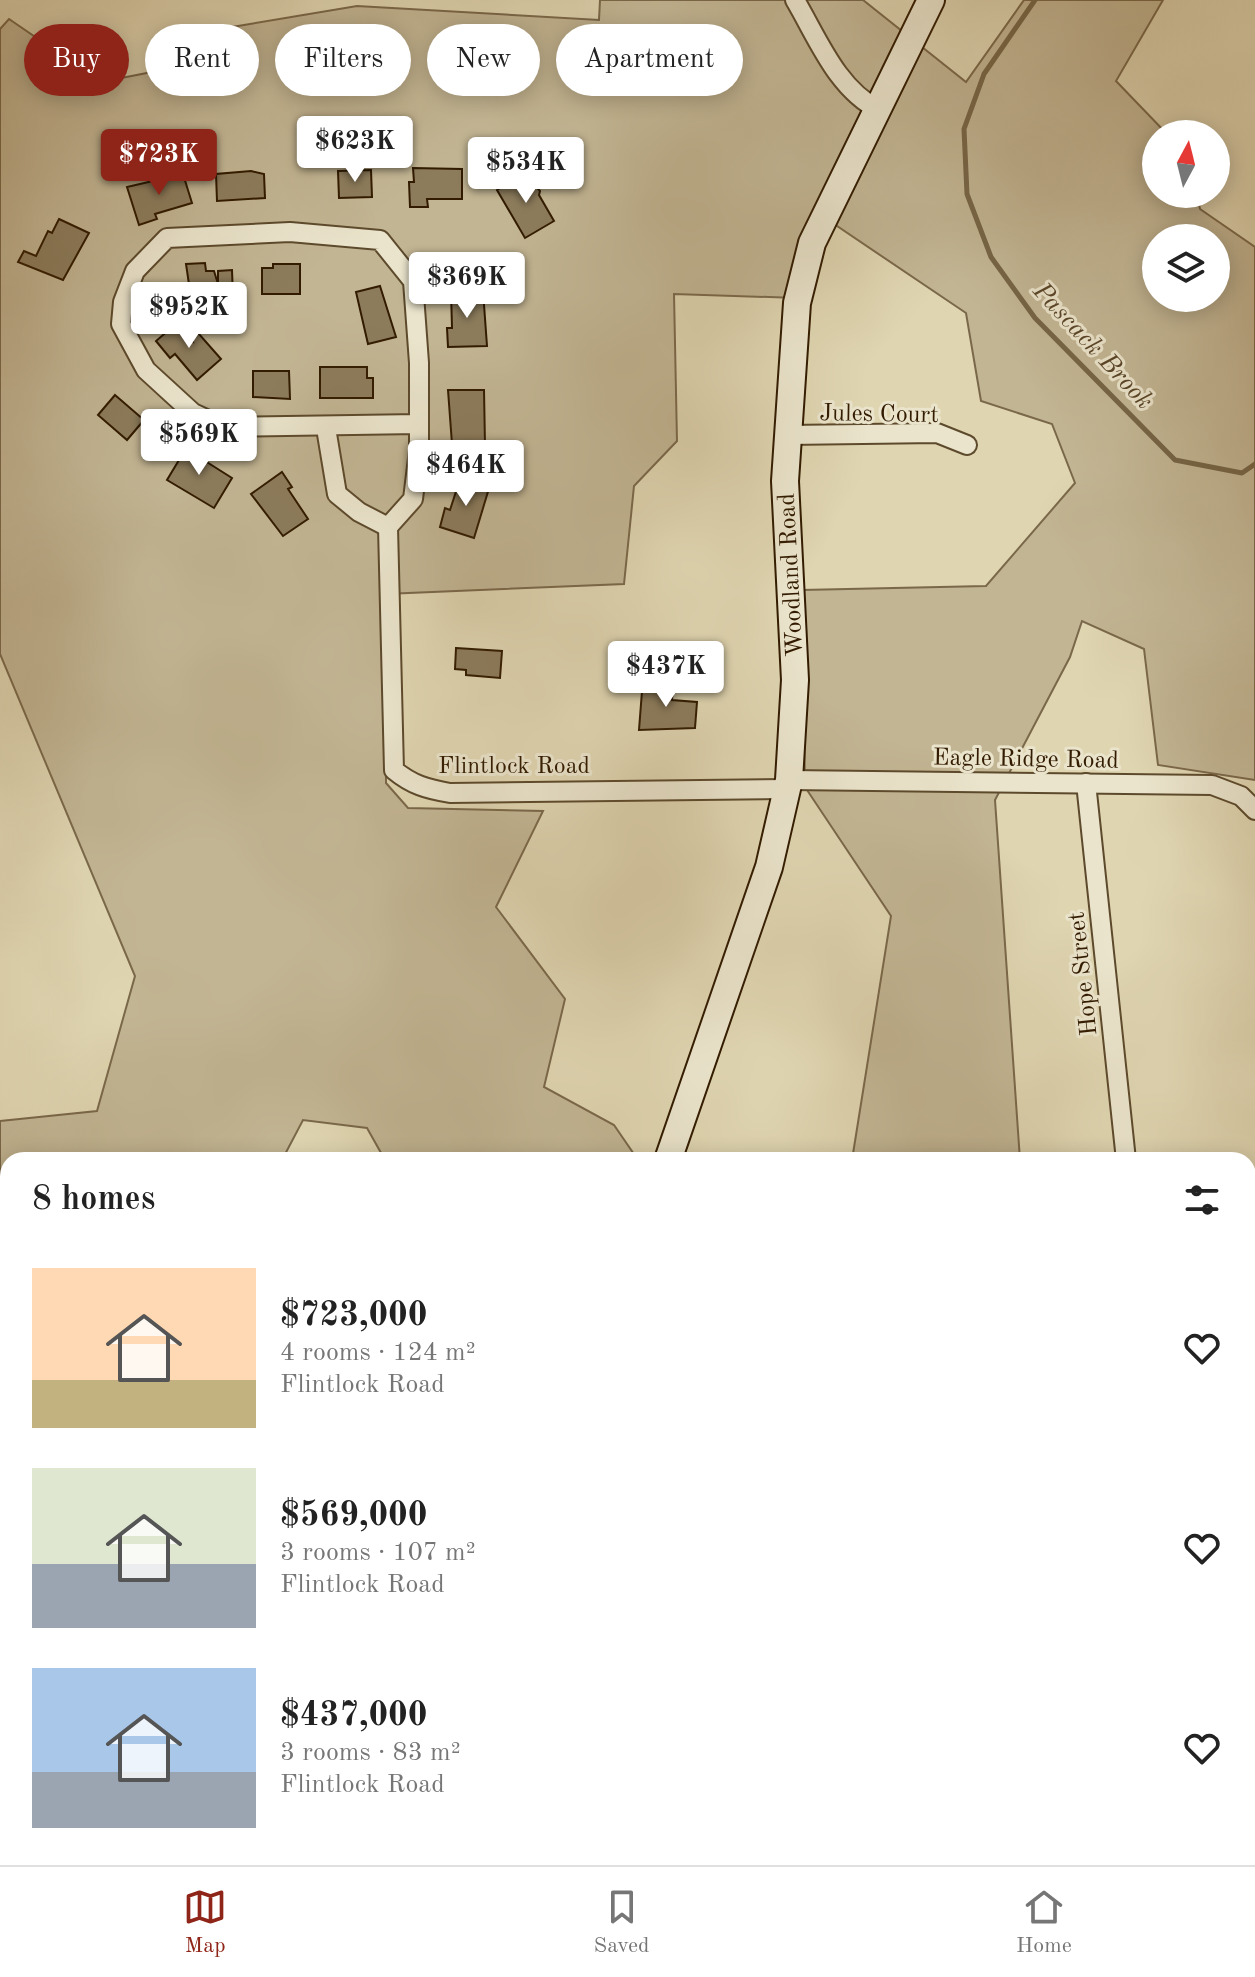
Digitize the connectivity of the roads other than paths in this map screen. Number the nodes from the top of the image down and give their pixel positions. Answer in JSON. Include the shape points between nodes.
{"nodes":[{"id":1,"x":795,"y":0,"type":"edge"},
{"id":2,"x":931,"y":0,"type":"edge"},
{"id":3,"x":879,"y":110,"type":"junction"},
{"id":4,"x":418,"y":424,"type":"junction"},
{"id":5,"x":326,"y":428,"type":"junction"},
{"id":6,"x":788,"y":435,"type":"junction"},
{"id":7,"x":967,"y":445,"type":"dead end"},
{"id":8,"x":388,"y":527,"type":"junction"},
{"id":9,"x":1086,"y":783,"type":"junction"},
{"id":10,"x":788,"y":784,"type":"junction"},
{"id":11,"x":1255,"y":810,"type":"edge"},
{"id":12,"x":671,"y":1152,"type":"edge"},
{"id":13,"x":1125,"y":1152,"type":"edge"}],
"edges":[{"from":1,"to":3,"type":"street","via":[[846,85]]},
{"from":2,"to":3,"type":"street","name":"Woodland Road"},
{"from":3,"to":6,"type":"street","name":"Woodland Road","via":[[802,272]]},
{"from":4,"to":5,"type":"street"},
{"from":4,"to":5,"type":"street","via":[[413,281],[380,240],[290,232],[167,238],[135,271],[123,302],[121,324],[146,370],[193,413],[223,427]]},
{"from":4,"to":8,"type":"street","via":[[413,499]]},
{"from":5,"to":8,"type":"street","via":[[337,494]]},
{"from":6,"to":7,"type":"street","name":"Jules Court","via":[[937,433]]},
{"from":6,"to":10,"type":"street","name":"Woodland Road","via":[[785,481],[795,680]]},
{"from":8,"to":10,"type":"street","name":"Flintlock Road","via":[[394,770],[407,781],[450,793]]},
{"from":9,"to":10,"type":"street","name":"Eagle Ridge Road"},
{"from":9,"to":11,"type":"street","name":"Eagle Ridge Road","via":[[1212,785],[1241,796]]},
{"from":9,"to":13,"type":"street","name":"Hope Street"},
{"from":10,"to":12,"type":"street","name":"Woodland Road","via":[[769,867]]}]}
